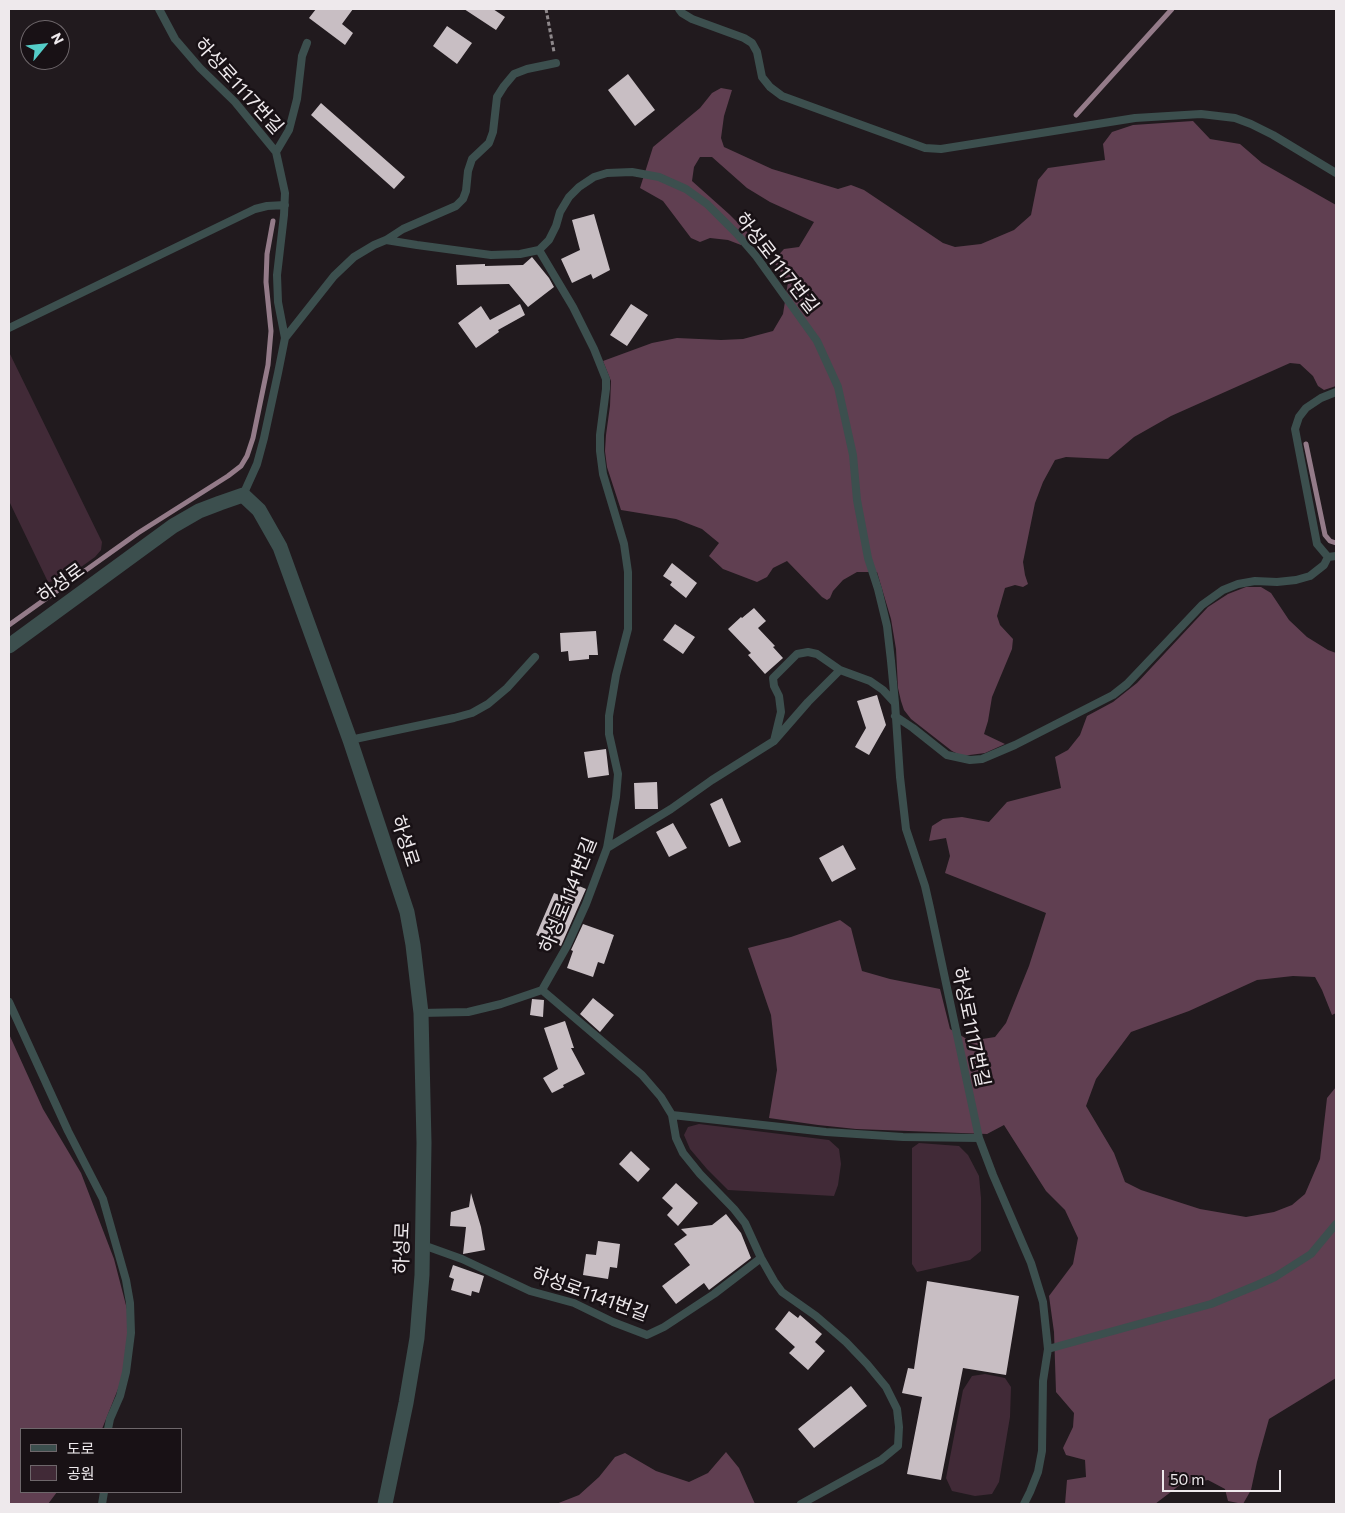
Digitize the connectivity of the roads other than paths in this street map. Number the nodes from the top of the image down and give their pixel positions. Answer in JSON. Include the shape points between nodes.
{"nodes":[{"id":1,"x":159,"y":9,"type":"edge"},
{"id":2,"x":679,"y":9,"type":"edge"},
{"id":3,"x":307,"y":44,"type":"dead end"},
{"id":4,"x":556,"y":63,"type":"road end"},
{"id":5,"x":276,"y":152,"type":"junction"},
{"id":6,"x":1336,"y":173,"type":"edge"},
{"id":7,"x":285,"y":205,"type":"junction"},
{"id":8,"x":386,"y":240,"type":"junction"},
{"id":9,"x":539,"y":250,"type":"junction"},
{"id":10,"x":9,"y":328,"type":"edge"},
{"id":11,"x":285,"y":338,"type":"junction"},
{"id":12,"x":1336,"y":392,"type":"edge"},
{"id":13,"x":243,"y":495,"type":"junction"},
{"id":14,"x":1336,"y":556,"type":"edge"},
{"id":15,"x":1328,"y":558,"type":"junction"},
{"id":16,"x":9,"y":646,"type":"edge"},
{"id":17,"x":535,"y":657,"type":"dead end"},
{"id":18,"x":840,"y":670,"type":"junction"},
{"id":19,"x":895,"y":703,"type":"junction"},
{"id":20,"x":895,"y":716,"type":"junction"},
{"id":21,"x":350,"y":740,"type":"junction"},
{"id":22,"x":774,"y":742,"type":"junction"},
{"id":23,"x":608,"y":848,"type":"junction"},
{"id":24,"x":542,"y":990,"type":"junction"},
{"id":25,"x":9,"y":1002,"type":"edge"},
{"id":26,"x":421,"y":1014,"type":"junction"},
{"id":27,"x":672,"y":1116,"type":"junction"},
{"id":28,"x":979,"y":1138,"type":"junction"},
{"id":29,"x":1336,"y":1224,"type":"edge"},
{"id":30,"x":422,"y":1245,"type":"junction"},
{"id":31,"x":761,"y":1258,"type":"junction"},
{"id":32,"x":1048,"y":1349,"type":"junction"},
{"id":33,"x":108,"y":1428,"type":"edge"},
{"id":34,"x":385,"y":1504,"type":"edge"},
{"id":35,"x":800,"y":1504,"type":"edge"},
{"id":36,"x":1024,"y":1504,"type":"edge"}],
"edges":[{"from":1,"to":5,"type":"lane","name":"하성로1117번길","via":[[175,39],[235,102]]},
{"from":2,"to":6,"type":"lane","via":[[692,19],[752,43],[762,77],[782,96],[925,148],[941,150],[1135,118],[1202,114],[1235,118],[1252,124]]},
{"from":3,"to":5,"type":"lane","via":[[289,130]]},
{"from":4,"to":8,"type":"lane","name":"하성로1117번길","via":[[514,74],[504,86],[497,97],[493,132],[489,143],[472,160],[463,199],[456,206]]},
{"from":5,"to":7,"type":"lane","name":"하성로1117번길"},
{"from":7,"to":10,"type":"lane","via":[[255,209]]},
{"from":7,"to":11,"type":"lane","name":"하성로1117번길","via":[[277,274]]},
{"from":8,"to":9,"type":"lane","via":[[491,255]]},
{"from":8,"to":11,"type":"lane","name":"하성로1117번길","via":[[354,257],[334,276]]},
{"from":9,"to":19,"type":"lane","name":"하성로1117번길","via":[[549,240],[560,212],[579,187],[607,172],[632,172],[660,177],[686,189],[707,204],[756,256],[817,341],[838,387],[853,455],[857,500],[868,558],[887,626]]},
{"from":9,"to":23,"type":"lane","name":"하성로1141번길","via":[[577,314],[606,379],[600,451],[628,572],[628,629],[609,716],[609,734],[618,774]]},
{"from":11,"to":13,"type":"lane","name":"하성로1117번길","via":[[264,438]]},
{"from":12,"to":15,"type":"lane","via":[[1306,408],[1295,428],[1316,544]]},
{"from":13,"to":16,"type":"street","name":"하성로","via":[[199,511],[172,526]]},
{"from":13,"to":21,"type":"street","name":"하성로","via":[[259,510],[280,547]]},
{"from":14,"to":15,"type":"lane"},
{"from":15,"to":20,"type":"lane","via":[[1310,576],[1277,582],[1255,581],[1223,590],[1202,606],[1134,677],[1112,695],[982,760],[948,755]]},
{"from":17,"to":21,"type":"lane","via":[[507,688],[472,713]]},
{"from":18,"to":19,"type":"lane","via":[[870,681]]},
{"from":18,"to":22,"type":"lane"},
{"from":18,"to":22,"type":"lane","via":[[817,654],[808,652],[797,654],[773,678],[781,712]]},
{"from":19,"to":20,"type":"lane","name":"하성로1117번길"},
{"from":20,"to":28,"type":"lane","name":"하성로1117번길","via":[[906,829],[930,908]]},
{"from":21,"to":26,"type":"street","name":"하성로","via":[[407,912]]},
{"from":22,"to":23,"type":"lane"},
{"from":23,"to":24,"type":"lane","name":"하성로1141번길","via":[[567,946]]},
{"from":24,"to":26,"type":"lane","via":[[468,1012]]},
{"from":24,"to":27,"type":"lane","via":[[642,1075]]},
{"from":25,"to":33,"type":"lane","via":[[60,1115],[103,1199],[126,1280],[131,1333],[126,1372]]},
{"from":26,"to":30,"type":"street","name":"하성로"},
{"from":27,"to":28,"type":"lane","via":[[826,1132]]},
{"from":27,"to":31,"type":"lane","via":[[683,1153],[745,1223]]},
{"from":28,"to":32,"type":"lane","name":"하성로1117번길","via":[[1038,1282]]},
{"from":29,"to":32,"type":"lane","via":[[1311,1254],[1257,1285],[1211,1304]]},
{"from":30,"to":31,"type":"lane","name":"하성로1141번길","via":[[462,1259],[530,1291],[574,1303],[647,1335],[714,1294]]},
{"from":30,"to":34,"type":"street","name":"하성로","via":[[417,1338]]},
{"from":31,"to":35,"type":"lane","via":[[782,1292],[846,1342],[886,1387],[897,1409],[900,1427],[898,1446],[881,1460]]},
{"from":32,"to":36,"type":"lane","name":"하성로1117번길","via":[[1042,1381],[1042,1451],[1038,1472]]}]}
